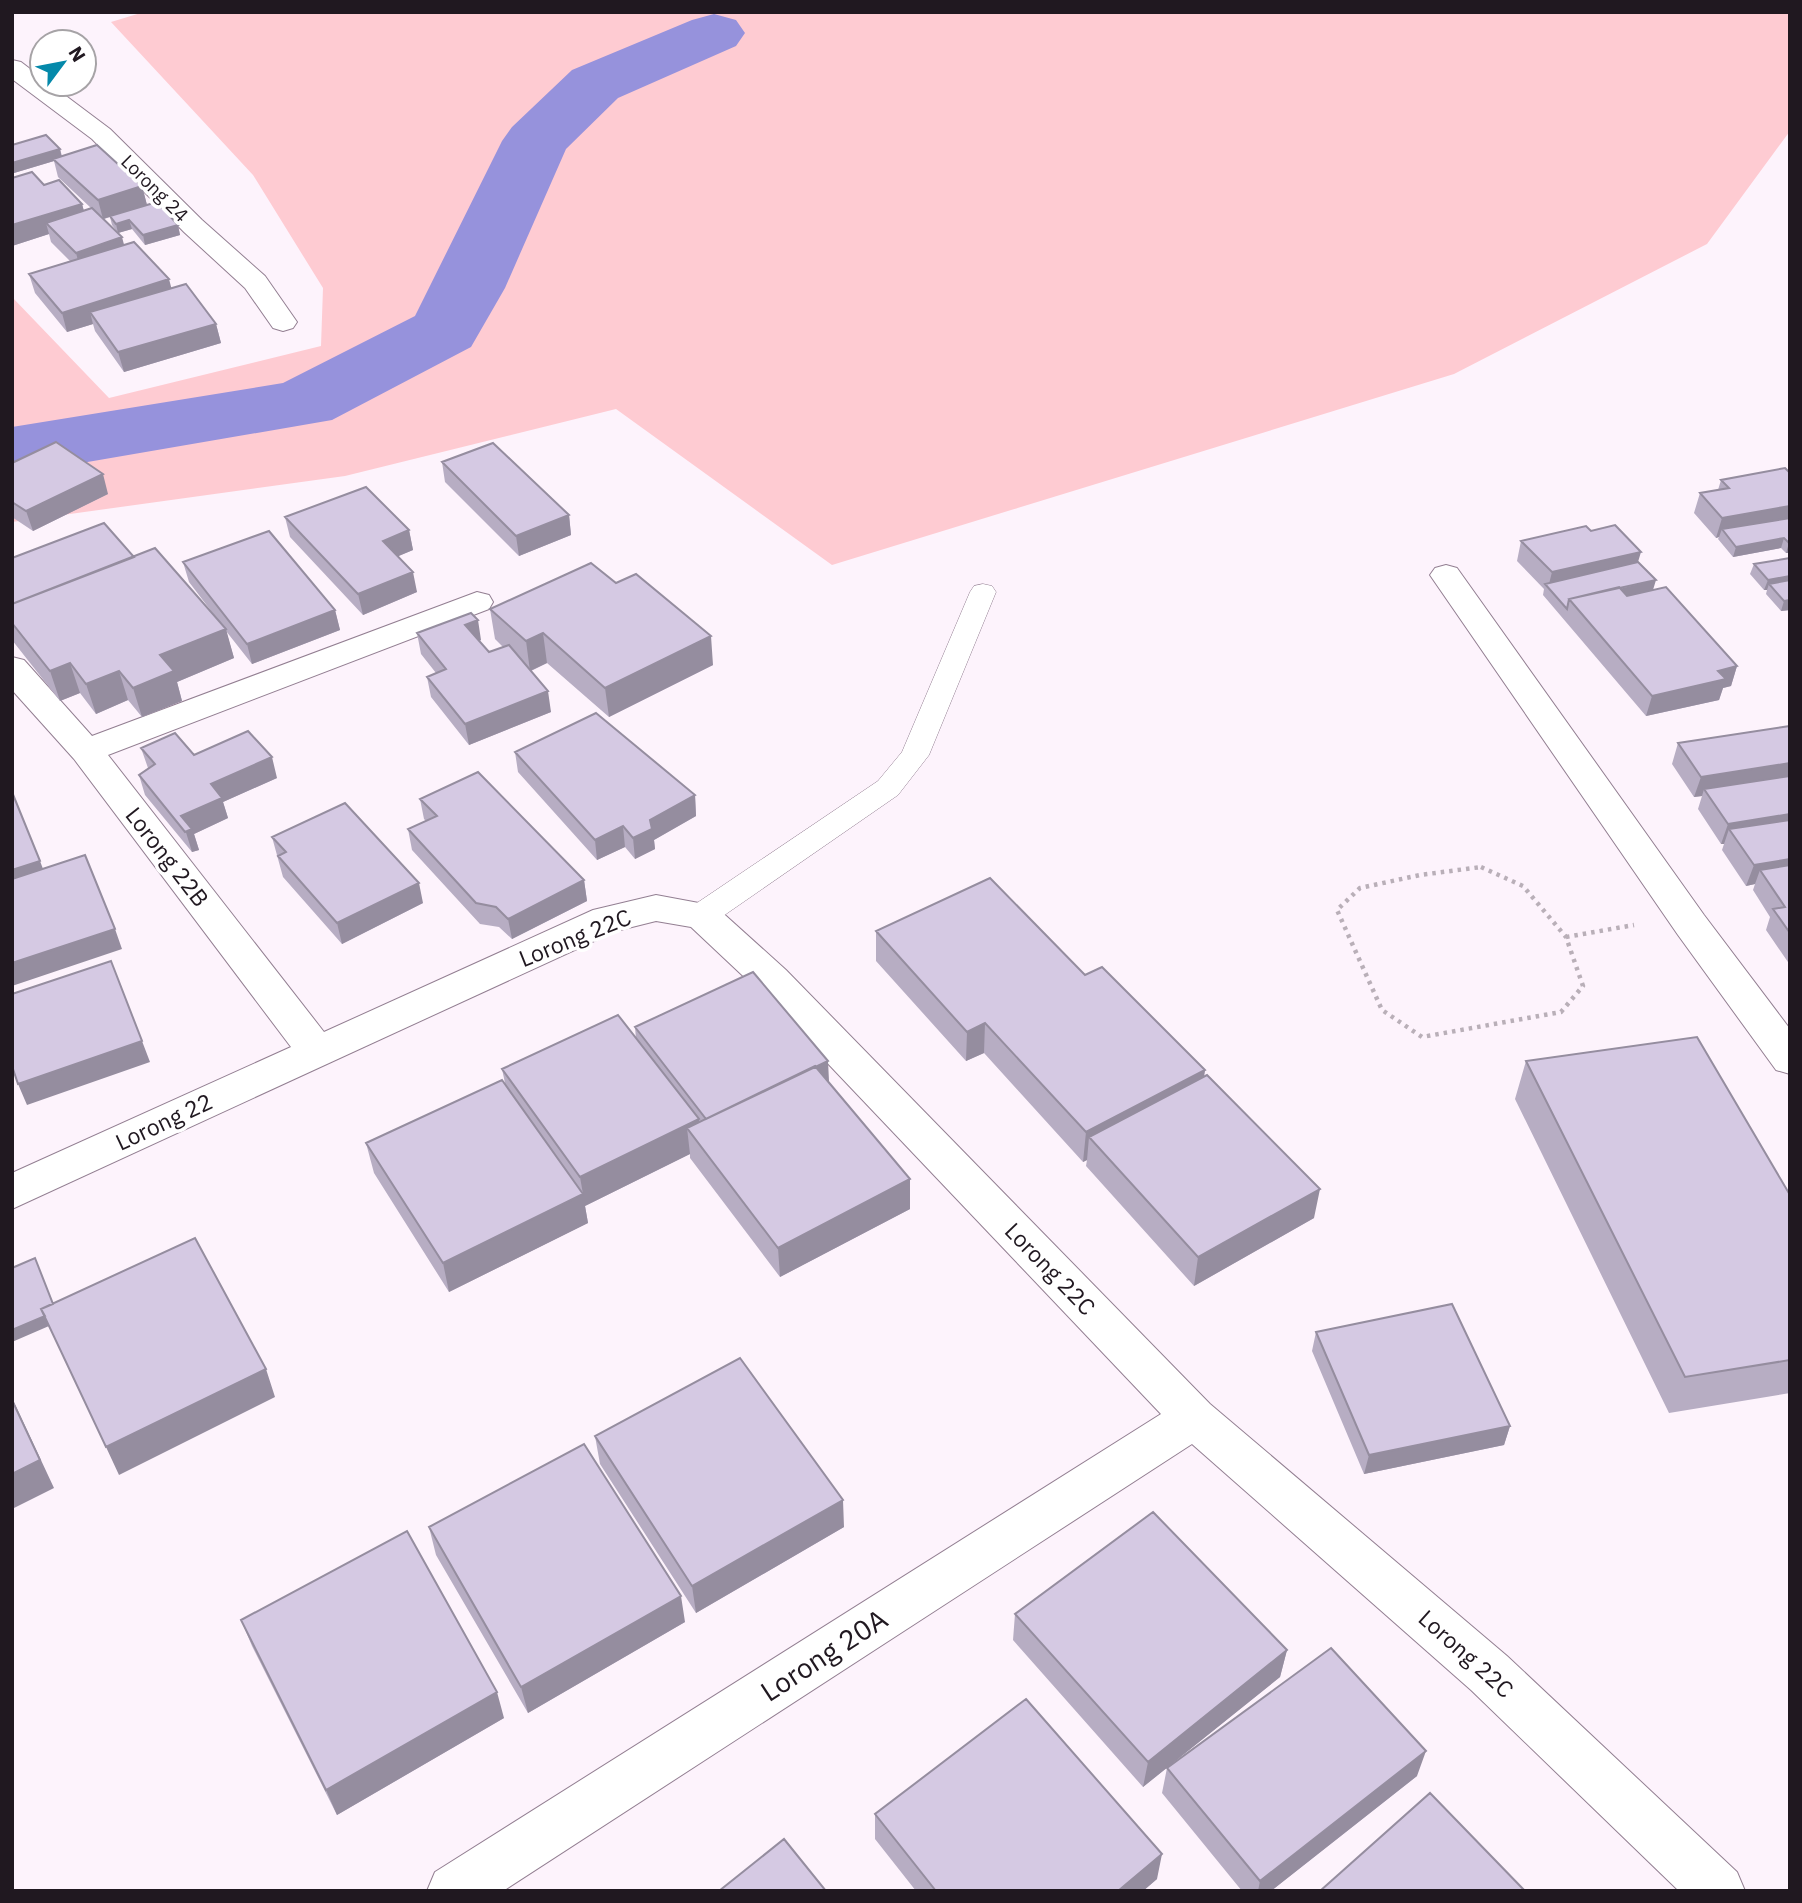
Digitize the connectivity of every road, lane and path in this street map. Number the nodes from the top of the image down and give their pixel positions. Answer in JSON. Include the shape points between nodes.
{"nodes":[{"id":1,"x":12,"y":67,"type":"edge"},
{"id":2,"x":283,"y":322,"type":"dead end"},
{"id":3,"x":1446,"y":575,"type":"dead end"},
{"id":4,"x":983,"y":592,"type":"dead end"},
{"id":5,"x":477,"y":602,"type":"dead end"},
{"id":6,"x":12,"y":668,"type":"edge"},
{"id":7,"x":86,"y":751,"type":"junction"},
{"id":8,"x":702,"y":915,"type":"junction"},
{"id":9,"x":1691,"y":925,"type":"junction"},
{"id":10,"x":1566,"y":937,"type":"junction"},
{"id":11,"x":317,"y":1052,"type":"junction"},
{"id":12,"x":1790,"y":1059,"type":"edge"},
{"id":13,"x":12,"y":1192,"type":"edge"},
{"id":14,"x":1194,"y":1418,"type":"junction"},
{"id":15,"x":454,"y":1891,"type":"edge"},
{"id":16,"x":1718,"y":1891,"type":"edge"}],
"edges":[{"from":1,"to":2,"type":"street","name":"Lorong 24","via":[[101,134],[255,282]]},
{"from":3,"to":9,"type":"street"},
{"from":4,"to":8,"type":"lane","via":[[915,755],[888,788]]},
{"from":5,"to":7,"type":"street"},
{"from":6,"to":7,"type":"street","name":"Lorong 22B"},
{"from":7,"to":11,"type":"street","name":"Lorong 22B"},
{"from":8,"to":11,"type":"street","name":"Lorong 22C","via":[[656,908],[606,920]]},
{"from":8,"to":14,"type":"street","name":"Lorong 22C","via":[[772,980]]},
{"from":9,"to":10,"type":"path","via":[[1644,923]]},
{"from":9,"to":12,"type":"street"},
{"from":10,"to":10,"type":"path","via":[[1523,886],[1480,867],[1360,888],[1337,910],[1382,1010],[1422,1037],[1561,1012],[1583,986]]},
{"from":11,"to":13,"type":"street","name":"Lorong 22"},
{"from":14,"to":15,"type":"street","name":"Lorong 20A"},
{"from":14,"to":16,"type":"street","name":"Lorong 22C","via":[[1489,1674]]}]}
